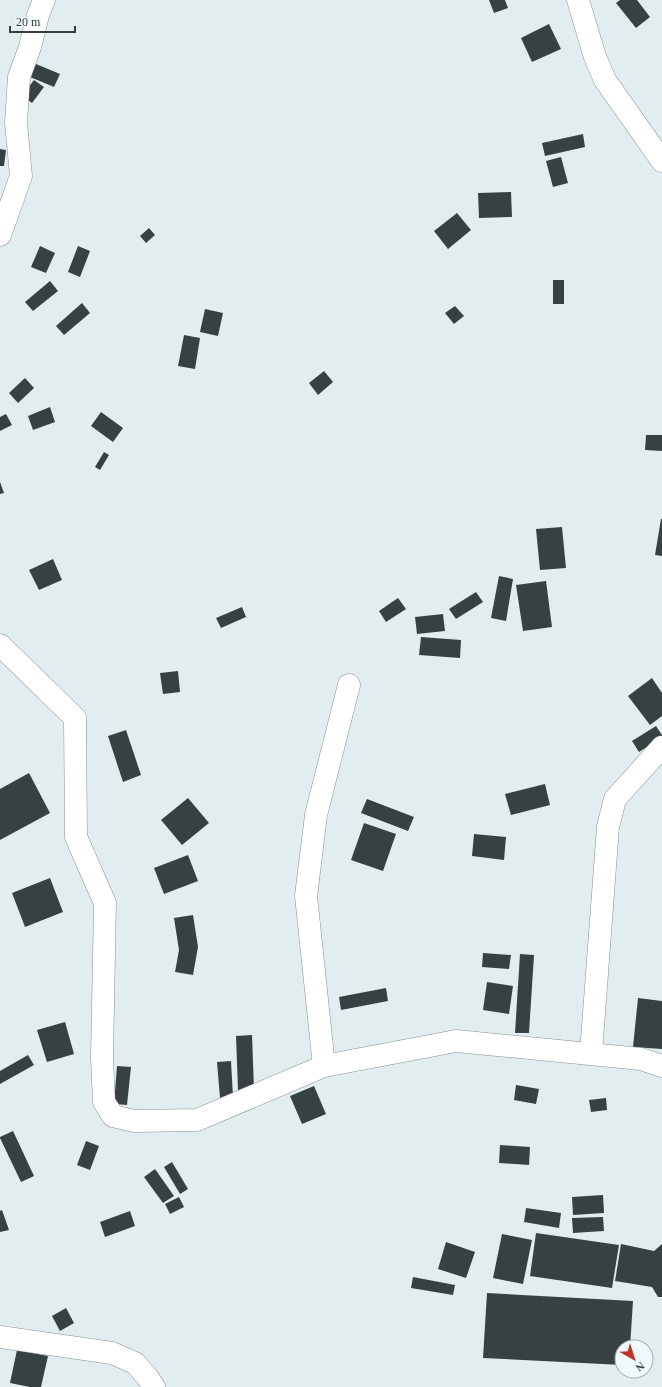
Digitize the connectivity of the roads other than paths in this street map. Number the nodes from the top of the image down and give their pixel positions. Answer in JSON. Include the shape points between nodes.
{"nodes":[{"id":1,"x":44,"y":0,"type":"edge"},
{"id":2,"x":578,"y":0,"type":"edge"},
{"id":3,"x":662,"y":162,"type":"edge"},
{"id":4,"x":0,"y":235,"type":"edge"},
{"id":5,"x":0,"y":645,"type":"edge"},
{"id":6,"x":349,"y":685,"type":"dead end"},
{"id":7,"x":662,"y":747,"type":"edge"},
{"id":8,"x":592,"y":1053,"type":"junction"},
{"id":9,"x":324,"y":1066,"type":"junction"},
{"id":10,"x":662,"y":1066,"type":"edge"},
{"id":11,"x":0,"y":1337,"type":"edge"},
{"id":12,"x":154,"y":1387,"type":"edge"}],
"edges":[{"from":1,"to":4,"type":"street","via":[[19,77],[16,123],[21,176]]},
{"from":2,"to":3,"type":"street","via":[[595,57],[605,80]]},
{"from":5,"to":9,"type":"street","via":[[75,718],[76,837],[105,902],[102,1058],[104,1102],[113,1116],[134,1122],[197,1120]]},
{"from":6,"to":9,"type":"street","via":[[316,815],[306,896]]},
{"from":7,"to":8,"type":"street","via":[[616,799],[608,827]]},
{"from":8,"to":9,"type":"street","via":[[456,1041]]},
{"from":8,"to":10,"type":"street","via":[[642,1059]]},
{"from":11,"to":12,"type":"street","via":[[112,1353],[135,1363]]}]}
